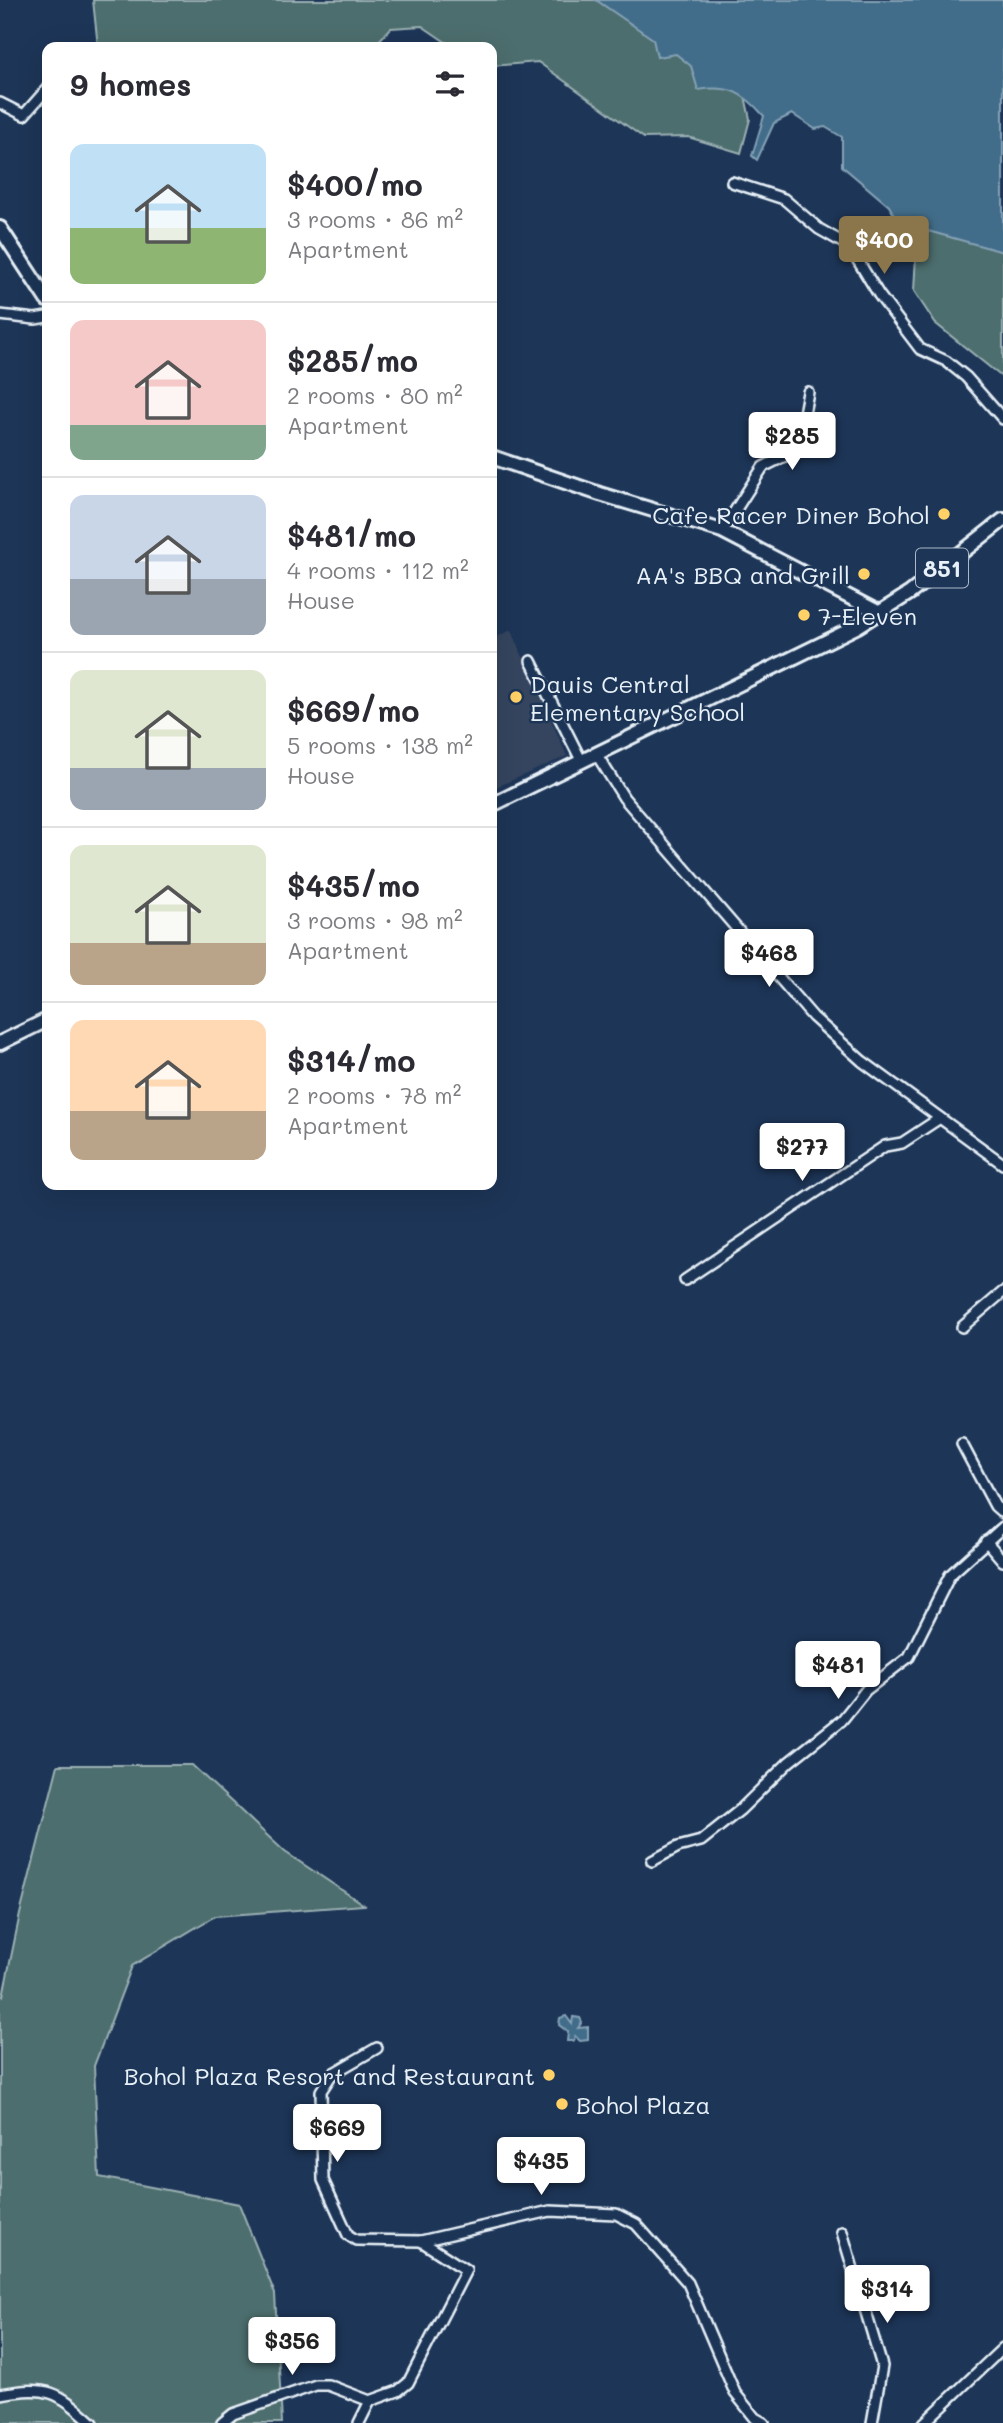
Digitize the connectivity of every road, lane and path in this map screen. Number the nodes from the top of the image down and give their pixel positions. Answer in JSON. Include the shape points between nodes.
{"nodes":[{"id":1,"x":42,"y":95,"type":"edge"},
{"id":2,"x":0,"y":103,"type":"edge"},
{"id":3,"x":732,"y":182,"type":"dead end"},
{"id":4,"x":0,"y":228,"type":"edge"},
{"id":5,"x":42,"y":292,"type":"edge"},
{"id":6,"x":0,"y":315,"type":"edge"},
{"id":7,"x":42,"y":318,"type":"edge"},
{"id":8,"x":808,"y":392,"type":"dead end"},
{"id":9,"x":1003,"y":419,"type":"edge"},
{"id":10,"x":497,"y":459,"type":"edge"},
{"id":11,"x":1003,"y":520,"type":"edge"},
{"id":12,"x":722,"y":531,"type":"junction"},
{"id":13,"x":878,"y":612,"type":"junction"},
{"id":14,"x":531,"y":661,"type":"dead end"},
{"id":15,"x":597,"y":755,"type":"junction"},
{"id":16,"x":582,"y":762,"type":"junction"},
{"id":17,"x":497,"y":804,"type":"edge"},
{"id":18,"x":42,"y":1022,"type":"edge"},
{"id":19,"x":0,"y":1043,"type":"edge"},
{"id":20,"x":940,"y":1118,"type":"junction"},
{"id":21,"x":1003,"y":1164,"type":"edge"},
{"id":22,"x":685,"y":1280,"type":"dead end"},
{"id":23,"x":1003,"y":1292,"type":"edge"},
{"id":24,"x":962,"y":1327,"type":"dead end"},
{"id":25,"x":962,"y":1444,"type":"dead end"},
{"id":26,"x":1003,"y":1513,"type":"edge"},
{"id":27,"x":1003,"y":1527,"type":"edge"},
{"id":28,"x":986,"y":1541,"type":"junction"},
{"id":29,"x":1003,"y":1561,"type":"edge"},
{"id":30,"x":652,"y":1861,"type":"dead end"},
{"id":31,"x":377,"y":2048,"type":"dead end"},
{"id":32,"x":842,"y":2232,"type":"dead end"},
{"id":33,"x":421,"y":2241,"type":"junction"},
{"id":34,"x":1003,"y":2348,"type":"edge"},
{"id":35,"x":0,"y":2394,"type":"edge"},
{"id":36,"x":370,"y":2401,"type":"junction"},
{"id":37,"x":93,"y":2423,"type":"edge"},
{"id":38,"x":222,"y":2423,"type":"edge"},
{"id":39,"x":359,"y":2423,"type":"edge"},
{"id":40,"x":764,"y":2423,"type":"edge"},
{"id":41,"x":873,"y":2423,"type":"edge"},
{"id":42,"x":924,"y":2423,"type":"edge"}],
"edges":[{"from":1,"to":2,"type":"street","via":[[24,115]]},
{"from":3,"to":9,"type":"street","via":[[784,199],[819,229],[849,246],[920,349],[966,377]]},
{"from":4,"to":5,"type":"main road"},
{"from":6,"to":7,"type":"street"},
{"from":8,"to":12,"type":"street","via":[[805,446],[763,467]]},
{"from":10,"to":12,"type":"main road"},
{"from":11,"to":13,"type":"main road","number":"851"},
{"from":12,"to":13,"type":"main road"},
{"from":13,"to":15,"type":"main road","number":"851","via":[[827,642]]},
{"from":14,"to":16,"type":"street"},
{"from":15,"to":16,"type":"main road","number":"851"},
{"from":15,"to":20,"type":"street","via":[[624,798],[813,1017],[862,1061]]},
{"from":16,"to":17,"type":"main road","number":"851"},
{"from":18,"to":19,"type":"main road"},
{"from":20,"to":21,"type":"street"},
{"from":20,"to":22,"type":"street","via":[[902,1143],[885,1146]]},
{"from":23,"to":24,"type":"street"},
{"from":25,"to":26,"type":"street"},
{"from":27,"to":28,"type":"street"},
{"from":28,"to":29,"type":"street"},
{"from":28,"to":30,"type":"street","via":[[950,1575],[909,1657],[866,1690],[842,1720],[789,1762],[740,1810],[701,1840]]},
{"from":31,"to":33,"type":"street","via":[[332,2074],[321,2091],[323,2180],[348,2235],[356,2240]]},
{"from":32,"to":41,"type":"street","via":[[882,2367]]},
{"from":33,"to":36,"type":"street","via":[[466,2270],[408,2383],[398,2392]]},
{"from":33,"to":40,"type":"street","via":[[550,2211],[616,2214],[636,2224],[688,2283],[735,2393]]},
{"from":34,"to":42,"type":"street"},
{"from":35,"to":37,"type":"street","via":[[37,2388],[54,2393]]},
{"from":36,"to":38,"type":"street","via":[[316,2385],[233,2414]]},
{"from":36,"to":39,"type":"street"}]}
